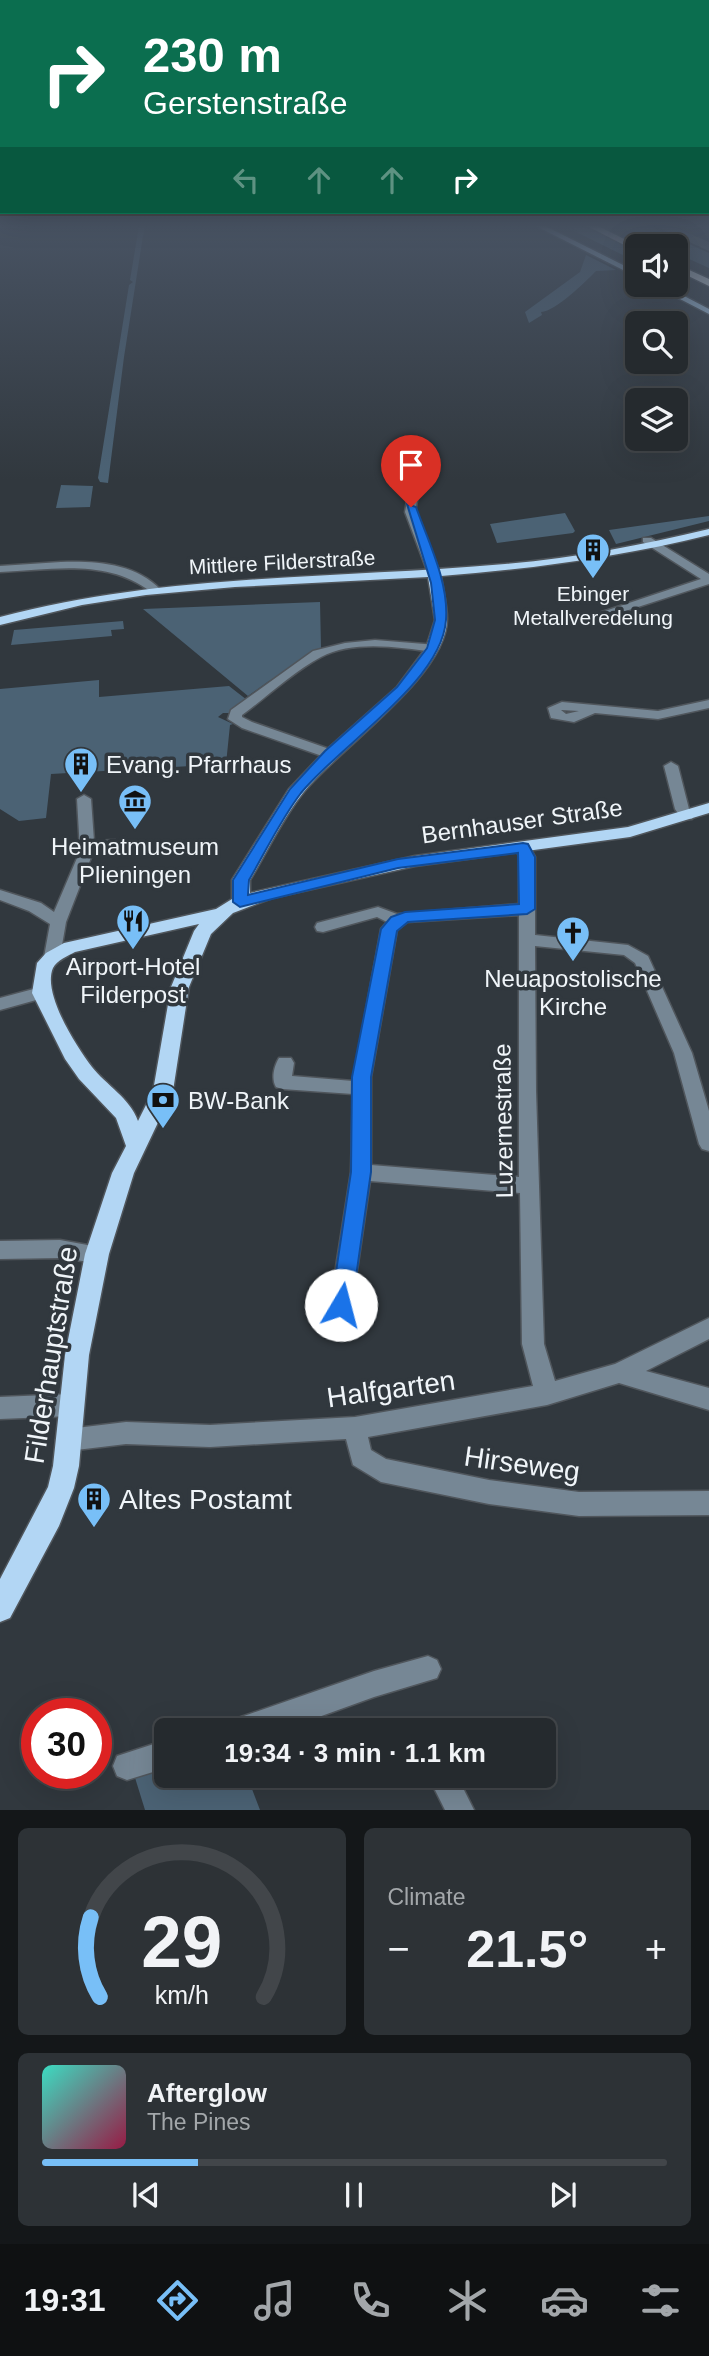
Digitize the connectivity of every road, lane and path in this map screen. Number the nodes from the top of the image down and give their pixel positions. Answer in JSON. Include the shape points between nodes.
{"nodes":[{"id":1,"x":417,"y":473,"type":"dead end"},
{"id":2,"x":709,"y":524,"type":"edge"},
{"id":3,"x":709,"y":532,"type":"edge"},
{"id":4,"x":652,"y":543,"type":"junction"},
{"id":5,"x":88,"y":566,"type":"junction"},
{"id":6,"x":0,"y":569,"type":"edge"},
{"id":7,"x":434,"y":573,"type":"junction"},
{"id":8,"x":709,"y":579,"type":"edge"},
{"id":9,"x":155,"y":590,"type":"junction"},
{"id":10,"x":135,"y":593,"type":"junction"},
{"id":11,"x":0,"y":621,"type":"edge"},
{"id":12,"x":594,"y":622,"type":"dead end"},
{"id":13,"x":433,"y":648,"type":"junction"},
{"id":14,"x":709,"y":704,"type":"edge"},
{"id":15,"x":591,"y":709,"type":"dead end"},
{"id":16,"x":330,"y":754,"type":"junction"},
{"id":17,"x":671,"y":766,"type":"dead end"},
{"id":18,"x":84,"y":799,"type":"dead end"},
{"id":19,"x":709,"y":808,"type":"edge"},
{"id":20,"x":687,"y":816,"type":"junction"},
{"id":21,"x":115,"y":845,"type":"dead end"},
{"id":22,"x":87,"y":846,"type":"junction"},
{"id":23,"x":523,"y":848,"type":"junction"},
{"id":24,"x":0,"y":895,"type":"edge"},
{"id":25,"x":240,"y":902,"type":"junction"},
{"id":26,"x":527,"y":909,"type":"junction"},
{"id":27,"x":220,"y":914,"type":"joint"},
{"id":28,"x":397,"y":920,"type":"junction"},
{"id":29,"x":197,"y":926,"type":"junction"},
{"id":30,"x":323,"y":926,"type":"dead end"},
{"id":31,"x":61,"y":935,"type":"junction"},
{"id":32,"x":527,"y":940,"type":"junction"},
{"id":33,"x":41,"y":993,"type":"junction"},
{"id":34,"x":0,"y":1004,"type":"edge"},
{"id":35,"x":285,"y":1063,"type":"dead end"},
{"id":36,"x":362,"y":1088,"type":"junction"},
{"id":37,"x":157,"y":1106,"type":"junction"},
{"id":38,"x":125,"y":1114,"type":"junction"},
{"id":39,"x":709,"y":1144,"type":"edge"},
{"id":40,"x":136,"y":1145,"type":"junction"},
{"id":41,"x":361,"y":1172,"type":"junction"},
{"id":42,"x":528,"y":1186,"type":"junction"},
{"id":43,"x":0,"y":1250,"type":"edge"},
{"id":44,"x":97,"y":1254,"type":"junction"},
{"id":45,"x":341,"y":1305,"type":"dead end"},
{"id":46,"x":709,"y":1328,"type":"edge"},
{"id":47,"x":620,"y":1373,"type":"junction"},
{"id":48,"x":547,"y":1394,"type":"junction"},
{"id":49,"x":709,"y":1399,"type":"edge"},
{"id":50,"x":71,"y":1405,"type":"junction"},
{"id":51,"x":0,"y":1408,"type":"edge"},
{"id":52,"x":355,"y":1428,"type":"junction"},
{"id":53,"x":68,"y":1440,"type":"junction"},
{"id":54,"x":709,"y":1503,"type":"edge"},
{"id":55,"x":0,"y":1608,"type":"edge"},
{"id":56,"x":428,"y":1669,"type":"dead end"},
{"id":57,"x":278,"y":1718,"type":"edge"},
{"id":58,"x":154,"y":1758,"type":"edge"},
{"id":59,"x":127,"y":1766,"type":"dead end"},
{"id":60,"x":448,"y":1788,"type":"edge"},
{"id":61,"x":460,"y":1810,"type":"edge"}],
"edges":[{"from":1,"to":7,"type":"street","via":[[410,512]]},
{"from":2,"to":4,"type":"main road","name":"Mittlere Filderstraße"},
{"from":3,"to":4,"type":"main road","name":"Mittlere Filderstraße"},
{"from":4,"to":7,"type":"main road","name":"Mittlere Filderstraße","via":[[569,561]]},
{"from":4,"to":8,"type":"street"},
{"from":5,"to":6,"type":"street"},
{"from":5,"to":9,"type":"street","via":[[128,570]]},
{"from":5,"to":10,"type":"street","via":[[116,572],[128,580]]},
{"from":7,"to":9,"type":"main road","name":"Mittlere Filderstraße"},
{"from":7,"to":13,"type":"main road","via":[[440,620]]},
{"from":8,"to":12,"type":"street"},
{"from":9,"to":10,"type":"main road","name":"Mittlere Filderstraße"},
{"from":10,"to":11,"type":"main road","name":"Mittlere Filderstraße"},
{"from":13,"to":16,"type":"main road","via":[[402,690]]},
{"from":13,"to":16,"type":"street","via":[[329,649],[236,713],[235,719]]},
{"from":14,"to":15,"type":"street","via":[[658,715]]},
{"from":16,"to":25,"type":"main road","via":[[295,792],[247,868],[239,887]]},
{"from":17,"to":20,"type":"street"},
{"from":18,"to":22,"type":"street"},
{"from":19,"to":20,"type":"main road","name":"Bernhauser Straße"},
{"from":20,"to":23,"type":"main road","name":"Bernhauser Straße","via":[[630,832]]},
{"from":21,"to":22,"type":"street"},
{"from":22,"to":31,"type":"street"},
{"from":23,"to":25,"type":"main road","name":"Bernhauser Straße","via":[[393,865]]},
{"from":23,"to":26,"type":"street","name":"Luzernestraße"},
{"from":24,"to":31,"type":"street","via":[[35,907]]},
{"from":25,"to":27,"type":"main road","name":"Bernhauser Straße"},
{"from":26,"to":28,"type":"street"},
{"from":26,"to":32,"type":"street","name":"Luzernestraße"},
{"from":27,"to":29,"type":"main road","name":"Filderhauptstraße"},
{"from":28,"to":30,"type":"street","via":[[378,912]]},
{"from":28,"to":36,"type":"street","via":[[389,929]]},
{"from":29,"to":31,"type":"main road"},
{"from":29,"to":37,"type":"main road","name":"Filderhauptstraße"},
{"from":31,"to":33,"type":"main road","via":[[42,972]]},
{"from":32,"to":39,"type":"street","via":[[628,950],[642,960],[683,1053]]},
{"from":32,"to":42,"type":"street","name":"Luzernestraße"},
{"from":33,"to":34,"type":"street"},
{"from":33,"to":38,"type":"main road","via":[[72,1054]]},
{"from":35,"to":36,"type":"street","via":[[282,1082]]},
{"from":36,"to":41,"type":"street"},
{"from":37,"to":38,"type":"main road"},
{"from":37,"to":40,"type":"main road","name":"Filderhauptstraße"},
{"from":38,"to":40,"type":"main road"},
{"from":40,"to":44,"type":"main road","name":"Filderhauptstraße"},
{"from":41,"to":42,"type":"street"},
{"from":41,"to":45,"type":"street"},
{"from":42,"to":48,"type":"street","name":"Luzernestraße","via":[[533,1344]]},
{"from":43,"to":44,"type":"street"},
{"from":44,"to":50,"type":"main road","name":"Filderhauptstraße"},
{"from":46,"to":47,"type":"street","name":"Halfgarten"},
{"from":47,"to":48,"type":"street","name":"Halfgarten"},
{"from":47,"to":49,"type":"street"},
{"from":48,"to":52,"type":"street","name":"Halfgarten"},
{"from":50,"to":51,"type":"street"},
{"from":50,"to":53,"type":"main road","name":"Filderhauptstraße"},
{"from":52,"to":53,"type":"street","name":"Halfgarten","via":[[210,1436],[126,1433]]},
{"from":52,"to":54,"type":"street","name":"Hirseweg","via":[[361,1457],[382,1470],[579,1504]]},
{"from":53,"to":55,"type":"main road","name":"Filderhauptstraße","via":[[57,1497]]},
{"from":56,"to":57,"type":"street"},
{"from":58,"to":59,"type":"street"},
{"from":60,"to":61,"type":"street"}]}
